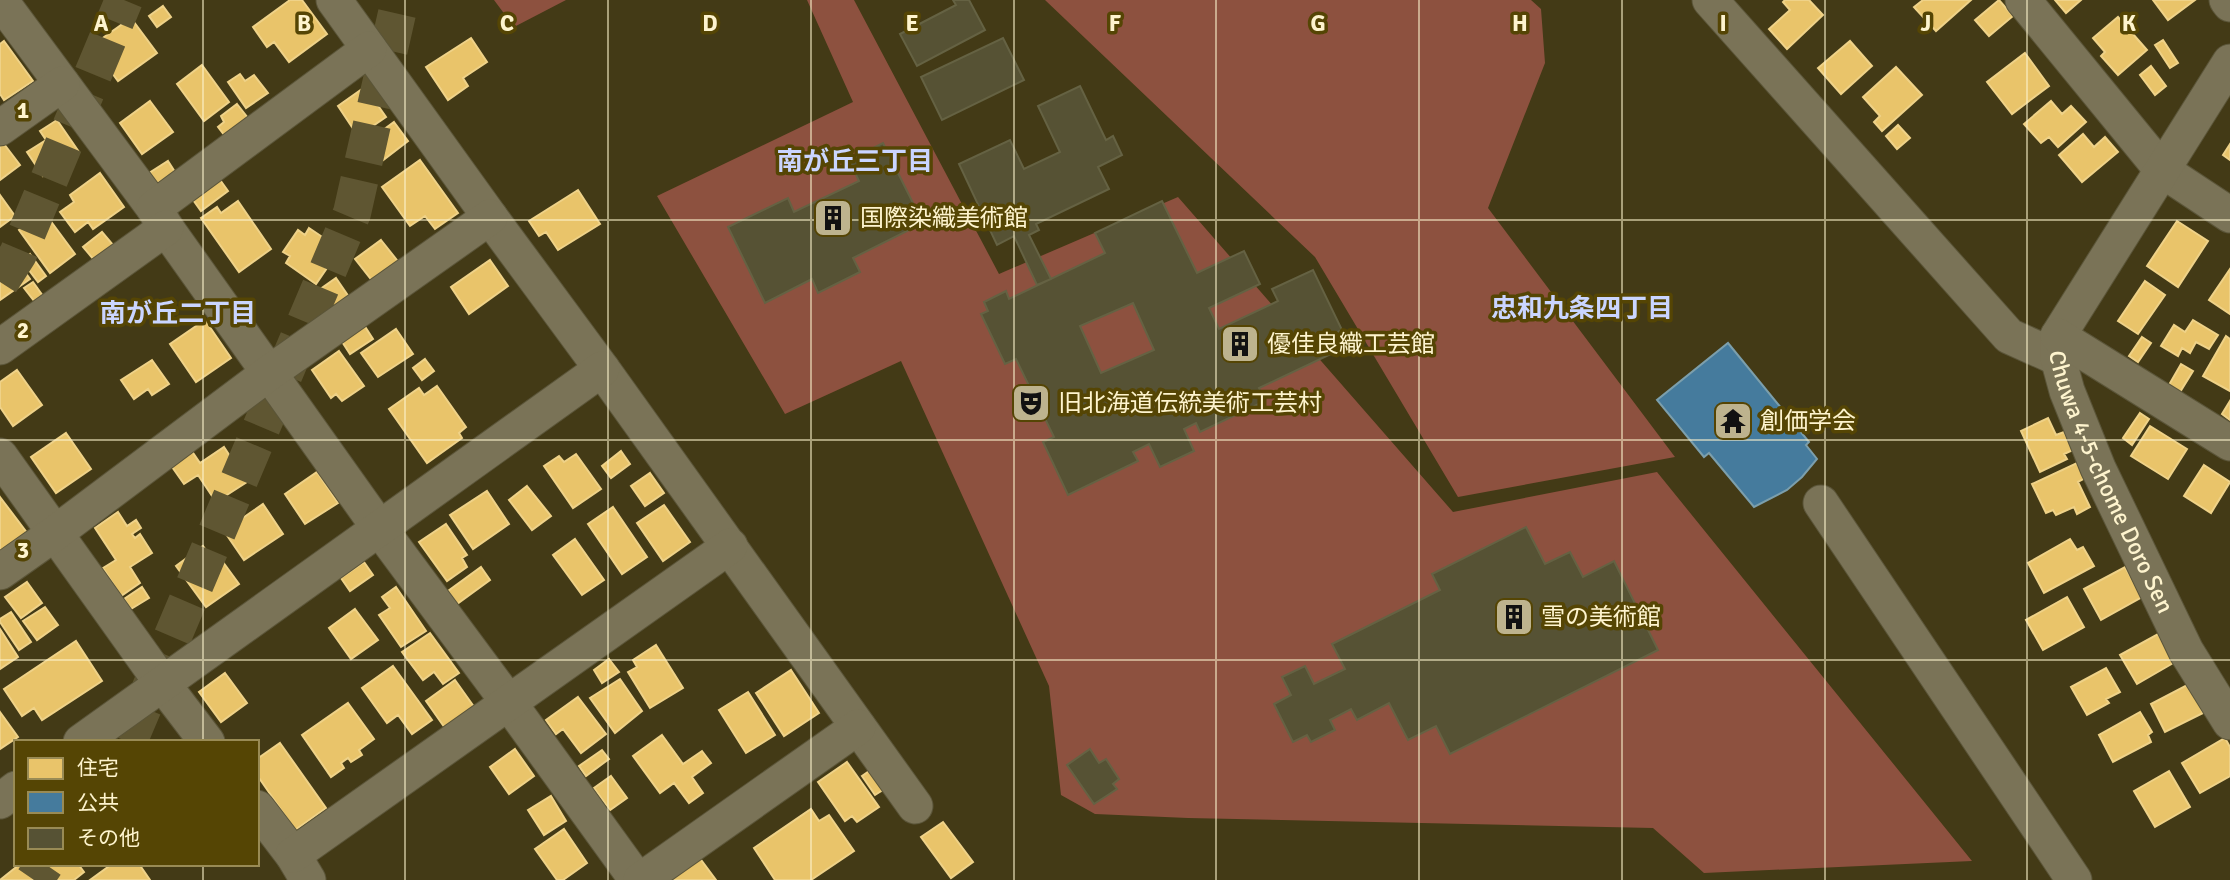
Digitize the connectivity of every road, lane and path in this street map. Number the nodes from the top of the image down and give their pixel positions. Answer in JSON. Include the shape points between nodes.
{"nodes":[{"id":1,"x":0,"y":0,"type":"edge"},
{"id":2,"x":334,"y":0,"type":"edge"},
{"id":3,"x":1710,"y":0,"type":"edge"},
{"id":4,"x":2023,"y":0,"type":"edge"},
{"id":5,"x":369,"y":50,"type":"junction"},
{"id":6,"x":2230,"y":62,"type":"edge"},
{"id":7,"x":62,"y":84,"type":"junction"},
{"id":8,"x":0,"y":128,"type":"edge"},
{"id":9,"x":2162,"y":170,"type":"junction"},
{"id":10,"x":2230,"y":215,"type":"edge"},
{"id":11,"x":490,"y":217,"type":"junction"},
{"id":12,"x":160,"y":218,"type":"junction"},
{"id":13,"x":0,"y":347,"type":"edge"},
{"id":14,"x":2058,"y":347,"type":"junction"},
{"id":15,"x":602,"y":369,"type":"junction"},
{"id":16,"x":269,"y":373,"type":"junction"},
{"id":17,"x":2230,"y":443,"type":"edge"},
{"id":18,"x":0,"y":456,"type":"edge"},
{"id":19,"x":1821,"y":503,"type":"dead end"},
{"id":20,"x":380,"y":529,"type":"junction"},
{"id":21,"x":54,"y":534,"type":"junction"},
{"id":22,"x":730,"y":546,"type":"junction"},
{"id":23,"x":0,"y":572,"type":"edge"},
{"id":24,"x":162,"y":683,"type":"junction"},
{"id":25,"x":509,"y":703,"type":"junction"},
{"id":26,"x":2230,"y":722,"type":"edge"},
{"id":27,"x":858,"y":727,"type":"junction"},
{"id":28,"x":85,"y":740,"type":"edge"},
{"id":29,"x":205,"y":740,"type":"edge"},
{"id":30,"x":915,"y":806,"type":"dead end"},
{"id":31,"x":259,"y":811,"type":"edge"},
{"id":32,"x":301,"y":868,"type":"edge"},
{"id":33,"x":639,"y":880,"type":"edge"},
{"id":34,"x":2074,"y":880,"type":"edge"}],
"edges":[{"from":1,"to":7,"type":"street"},
{"from":2,"to":5,"type":"street"},
{"from":3,"to":14,"type":"street","via":[[2009,336]]},
{"from":4,"to":9,"type":"street"},
{"from":5,"to":11,"type":"street"},
{"from":5,"to":12,"type":"street"},
{"from":6,"to":9,"type":"street","name":"Chuwa 4-5-chome Doro Sen"},
{"from":7,"to":8,"type":"street"},
{"from":7,"to":12,"type":"street"},
{"from":9,"to":10,"type":"street"},
{"from":9,"to":14,"type":"street","name":"Chuwa 4-5-chome Doro Sen"},
{"from":11,"to":15,"type":"street"},
{"from":11,"to":16,"type":"street"},
{"from":12,"to":13,"type":"street"},
{"from":12,"to":16,"type":"street"},
{"from":14,"to":17,"type":"street"},
{"from":14,"to":26,"type":"street","name":"Chuwa 4-5-chome Doro Sen","via":[[2067,391],[2098,468],[2186,651]]},
{"from":15,"to":20,"type":"street"},
{"from":15,"to":22,"type":"street"},
{"from":16,"to":20,"type":"street"},
{"from":16,"to":21,"type":"street"},
{"from":18,"to":21,"type":"street"},
{"from":19,"to":34,"type":"street"},
{"from":20,"to":24,"type":"street"},
{"from":20,"to":25,"type":"street"},
{"from":21,"to":23,"type":"street"},
{"from":21,"to":24,"type":"street"},
{"from":22,"to":25,"type":"street"},
{"from":22,"to":27,"type":"street"},
{"from":24,"to":28,"type":"street"},
{"from":24,"to":29,"type":"street"},
{"from":25,"to":32,"type":"street"},
{"from":25,"to":33,"type":"street"},
{"from":27,"to":30,"type":"street"},
{"from":27,"to":33,"type":"street"},
{"from":31,"to":32,"type":"street"}]}
